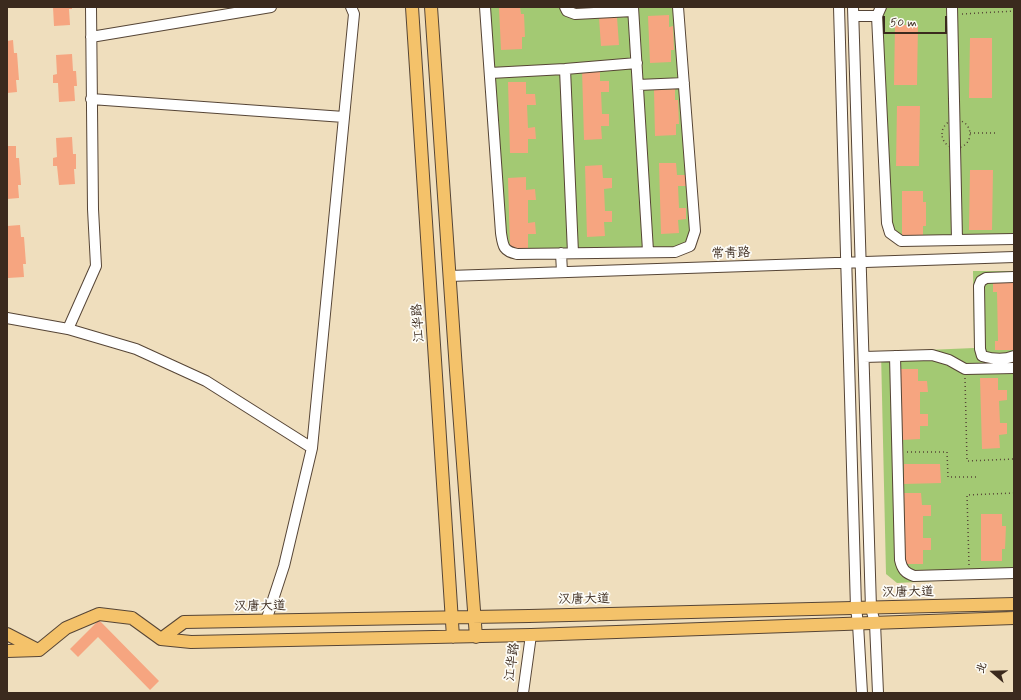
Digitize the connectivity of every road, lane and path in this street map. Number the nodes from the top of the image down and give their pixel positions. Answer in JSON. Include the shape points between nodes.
{"nodes":[{"id":1,"x":91,"y":7,"type":"edge"},
{"id":2,"x":271,"y":7,"type":"edge"},
{"id":3,"x":351,"y":7,"type":"edge"},
{"id":4,"x":412,"y":7,"type":"edge"},
{"id":5,"x":431,"y":7,"type":"edge"},
{"id":6,"x":485,"y":7,"type":"edge"},
{"id":7,"x":565,"y":7,"type":"edge"},
{"id":8,"x":678,"y":7,"type":"edge"},
{"id":9,"x":839,"y":7,"type":"edge"},
{"id":10,"x":633,"y":9,"type":"edge"},
{"id":11,"x":853,"y":11,"type":"edge"},
{"id":12,"x":879,"y":11,"type":"edge"},
{"id":13,"x":952,"y":11,"type":"edge"},
{"id":14,"x":1014,"y":11,"type":"edge"},
{"id":15,"x":91,"y":37,"type":"junction"},
{"id":16,"x":637,"y":63,"type":"junction"},
{"id":17,"x":565,"y":69,"type":"junction"},
{"id":18,"x":490,"y":73,"type":"junction"},
{"id":19,"x":684,"y":83,"type":"junction"},
{"id":20,"x":638,"y":85,"type":"junction"},
{"id":21,"x":91,"y":99,"type":"junction"},
{"id":22,"x":344,"y":117,"type":"junction"},
{"id":23,"x":996,"y":133,"type":"dead end"},
{"id":24,"x":970,"y":134,"type":"dead end"},
{"id":25,"x":1014,"y":239,"type":"edge"},
{"id":26,"x":957,"y":240,"type":"junction"},
{"id":27,"x":648,"y":251,"type":"junction"},
{"id":28,"x":637,"y":252,"type":"junction"},
{"id":29,"x":561,"y":253,"type":"junction"},
{"id":30,"x":573,"y":253,"type":"junction"},
{"id":31,"x":1014,"y":257,"type":"edge"},
{"id":32,"x":862,"y":262,"type":"junction"},
{"id":33,"x":847,"y":263,"type":"junction"},
{"id":34,"x":636,"y":270,"type":"junction"},
{"id":35,"x":562,"y":272,"type":"junction"},
{"id":36,"x":449,"y":276,"type":"junction"},
{"id":37,"x":1014,"y":277,"type":"edge"},
{"id":38,"x":7,"y":318,"type":"edge"},
{"id":39,"x":68,"y":330,"type":"junction"},
{"id":40,"x":895,"y":356,"type":"junction"},
{"id":41,"x":1014,"y":356,"type":"edge"},
{"id":42,"x":864,"y":358,"type":"junction"},
{"id":43,"x":965,"y":368,"type":"junction"},
{"id":44,"x":1014,"y":368,"type":"edge"},
{"id":45,"x":312,"y":448,"type":"junction"},
{"id":46,"x":897,"y":452,"type":"junction"},
{"id":47,"x":1014,"y":459,"type":"edge"},
{"id":48,"x":977,"y":477,"type":"dead end"},
{"id":49,"x":1014,"y":493,"type":"edge"},
{"id":50,"x":1014,"y":573,"type":"edge"},
{"id":51,"x":970,"y":575,"type":"junction"},
{"id":52,"x":1014,"y":604,"type":"edge"},
{"id":53,"x":856,"y":608,"type":"junction"},
{"id":54,"x":871,"y":608,"type":"junction"},
{"id":55,"x":452,"y":617,"type":"junction"},
{"id":56,"x":475,"y":617,"type":"junction"},
{"id":57,"x":1014,"y":618,"type":"edge"},
{"id":58,"x":266,"y":620,"type":"junction"},
{"id":59,"x":875,"y":623,"type":"junction"},
{"id":60,"x":858,"y":624,"type":"junction"},
{"id":61,"x":7,"y":634,"type":"edge"},
{"id":62,"x":476,"y":636,"type":"junction"},
{"id":63,"x":531,"y":636,"type":"junction"},
{"id":64,"x":453,"y":637,"type":"junction"},
{"id":65,"x":161,"y":639,"type":"junction"},
{"id":66,"x":39,"y":650,"type":"junction"},
{"id":67,"x":7,"y":651,"type":"edge"},
{"id":68,"x":523,"y":693,"type":"edge"},
{"id":69,"x":862,"y":693,"type":"edge"},
{"id":70,"x":878,"y":693,"type":"edge"}],
"edges":[{"from":1,"to":15,"type":"street"},
{"from":2,"to":15,"type":"street"},
{"from":3,"to":22,"type":"street","via":[[354,14]]},
{"from":4,"to":55,"type":"main road","name":"江华路"},
{"from":5,"to":36,"type":"main road"},
{"from":6,"to":18,"type":"street"},
{"from":7,"to":10,"type":"street","via":[[567,11],[575,14]]},
{"from":8,"to":19,"type":"street"},
{"from":9,"to":33,"type":"street"},
{"from":10,"to":16,"type":"street"},
{"from":11,"to":12,"type":"street"},
{"from":11,"to":32,"type":"street"},
{"from":12,"to":26,"type":"street","via":[[887,223],[890,233],[901,241]]},
{"from":13,"to":14,"type":"path"},
{"from":13,"to":26,"type":"street"},
{"from":15,"to":21,"type":"street"},
{"from":16,"to":17,"type":"street"},
{"from":16,"to":20,"type":"street"},
{"from":17,"to":18,"type":"street"},
{"from":17,"to":30,"type":"street"},
{"from":18,"to":29,"type":"street","via":[[502,245],[508,252],[517,254]]},
{"from":19,"to":20,"type":"street"},
{"from":19,"to":27,"type":"street","via":[[695,231],[690,246],[675,252]]},
{"from":20,"to":27,"type":"street"},
{"from":21,"to":22,"type":"street"},
{"from":21,"to":39,"type":"street","via":[[96,266]]},
{"from":22,"to":45,"type":"street"},
{"from":23,"to":24,"type":"path"},
{"from":25,"to":26,"type":"street"},
{"from":27,"to":28,"type":"street"},
{"from":28,"to":30,"type":"street"},
{"from":28,"to":34,"type":"street"},
{"from":29,"to":30,"type":"street"},
{"from":29,"to":35,"type":"street"},
{"from":31,"to":32,"type":"street","name":"常青路"},
{"from":32,"to":33,"type":"street","name":"常青路"},
{"from":32,"to":42,"type":"street"},
{"from":33,"to":34,"type":"street","name":"常青路"},
{"from":33,"to":53,"type":"street"},
{"from":34,"to":35,"type":"street","name":"常青路"},
{"from":35,"to":36,"type":"street","name":"常青路"},
{"from":36,"to":56,"type":"main road"},
{"from":37,"to":41,"type":"street","via":[[986,278],[981,281],[979,294],[982,356]]},
{"from":38,"to":39,"type":"street"},
{"from":39,"to":45,"type":"street","via":[[136,349],[206,381]]},
{"from":40,"to":42,"type":"street"},
{"from":40,"to":43,"type":"street","via":[[932,355]]},
{"from":40,"to":46,"type":"street"},
{"from":42,"to":54,"type":"street"},
{"from":43,"to":44,"type":"street"},
{"from":43,"to":47,"type":"path","via":[[967,461]]},
{"from":45,"to":58,"type":"street","via":[[284,566]]},
{"from":46,"to":48,"type":"path","via":[[947,452],[948,477]]},
{"from":46,"to":51,"type":"street","via":[[901,568],[914,576]]},
{"from":49,"to":51,"type":"path","via":[[967,495]]},
{"from":50,"to":51,"type":"street"},
{"from":52,"to":54,"type":"main road","name":"汉唐大道"},
{"from":53,"to":54,"type":"main road","name":"汉唐大道"},
{"from":53,"to":56,"type":"main road","name":"汉唐大道"},
{"from":53,"to":60,"type":"street"},
{"from":54,"to":59,"type":"street"},
{"from":55,"to":56,"type":"main road","name":"汉唐大道"},
{"from":55,"to":58,"type":"main road","name":"汉唐大道"},
{"from":55,"to":64,"type":"main road","name":"江华路"},
{"from":56,"to":62,"type":"main road"},
{"from":57,"to":59,"type":"main road"},
{"from":58,"to":65,"type":"main road","name":"汉唐大道","via":[[184,622]]},
{"from":59,"to":60,"type":"main road"},
{"from":59,"to":70,"type":"street"},
{"from":60,"to":63,"type":"main road"},
{"from":60,"to":69,"type":"street"},
{"from":61,"to":66,"type":"main road"},
{"from":62,"to":63,"type":"main road"},
{"from":62,"to":64,"type":"main road"},
{"from":63,"to":68,"type":"street","name":"江华路"},
{"from":64,"to":65,"type":"main road","via":[[191,642]]},
{"from":65,"to":66,"type":"main road","via":[[132,618],[99,614],[66,628]]},
{"from":66,"to":67,"type":"main road"}]}
